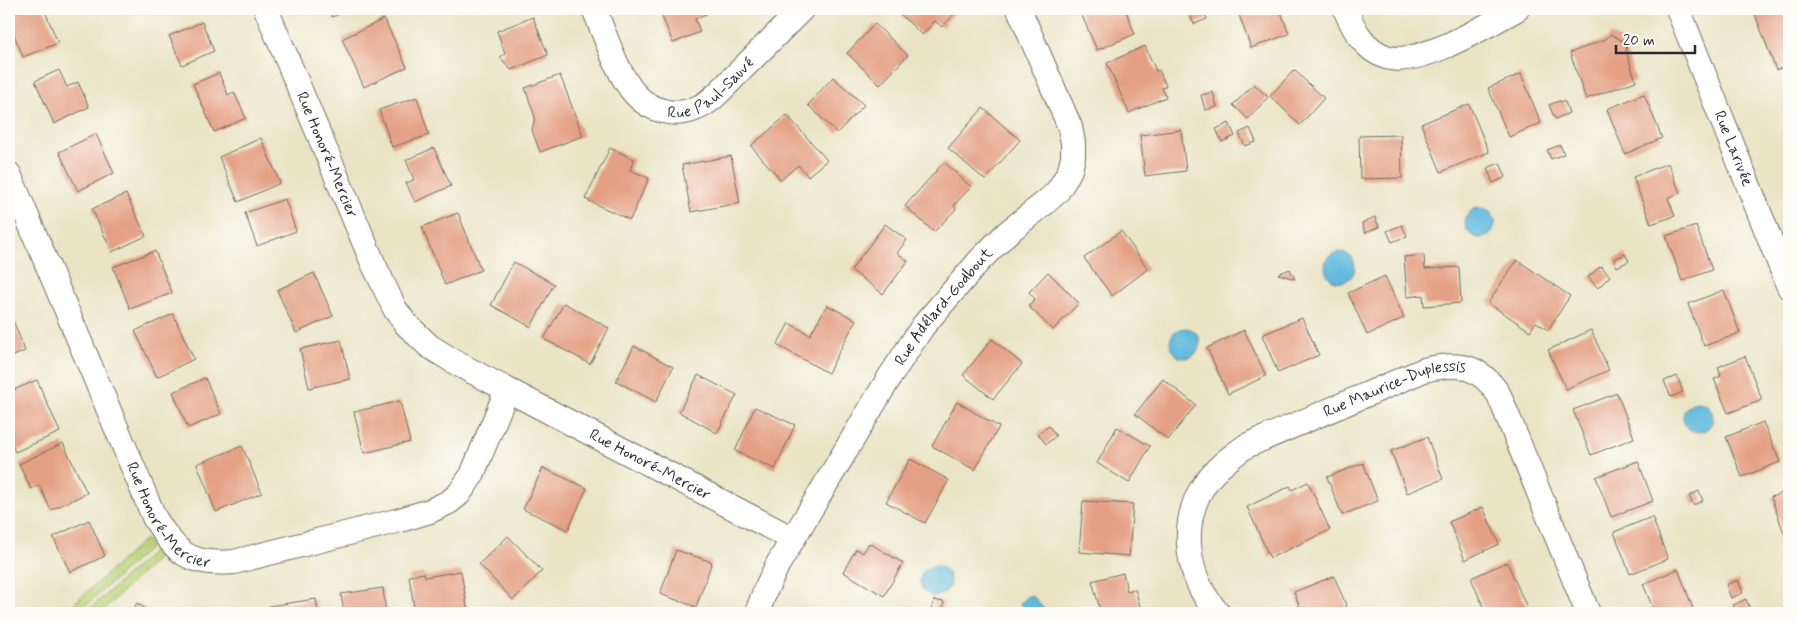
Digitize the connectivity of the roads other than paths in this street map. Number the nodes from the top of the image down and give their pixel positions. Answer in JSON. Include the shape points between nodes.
{"nodes":[{"id":1,"x":266,"y":9,"type":"edge"},
{"id":2,"x":594,"y":9,"type":"edge"},
{"id":3,"x":802,"y":9,"type":"edge"},
{"id":4,"x":1019,"y":9,"type":"edge"},
{"id":5,"x":1345,"y":9,"type":"edge"},
{"id":6,"x":1518,"y":9,"type":"edge"},
{"id":7,"x":1678,"y":9,"type":"edge"},
{"id":8,"x":9,"y":174,"type":"edge"},
{"id":9,"x":1789,"y":287,"type":"edge"},
{"id":10,"x":507,"y":390,"type":"junction"},
{"id":11,"x":793,"y":538,"type":"junction"},
{"id":12,"x":757,"y":613,"type":"edge"},
{"id":13,"x":1218,"y":613,"type":"edge"},
{"id":14,"x":1588,"y":613,"type":"edge"}],
"edges":[{"from":1,"to":10,"type":"street","name":"Rue Honoré-Mercier","via":[[395,309],[429,346]]},
{"from":2,"to":3,"type":"street","name":"Rue Paul-Sauvé","via":[[620,70],[634,93],[659,111],[679,113],[699,108],[717,94]]},
{"from":4,"to":11,"type":"street","name":"Rue Adélard-Godbout","via":[[1070,127],[1073,157],[1070,170],[1056,192],[980,260],[923,326]]},
{"from":5,"to":6,"type":"street","via":[[1364,42],[1378,53],[1397,59],[1420,56],[1459,40]]},
{"from":7,"to":9,"type":"street","name":"Rue Larivée"},
{"from":8,"to":10,"type":"street","name":"Rue Honoré-Mercier","via":[[154,517],[183,554],[218,563],[234,562],[441,507],[459,494],[472,475]]},
{"from":10,"to":11,"type":"street","name":"Rue Honoré-Mercier"},
{"from":11,"to":12,"type":"street","name":"Rue Adélard-Godbout","via":[[765,590]]},
{"from":13,"to":14,"type":"street","name":"Rue Maurice-Duplessis","via":[[1201,589],[1190,557],[1190,523],[1206,482],[1246,446],[1424,370],[1442,366],[1469,368],[1481,373],[1500,394]]}]}
